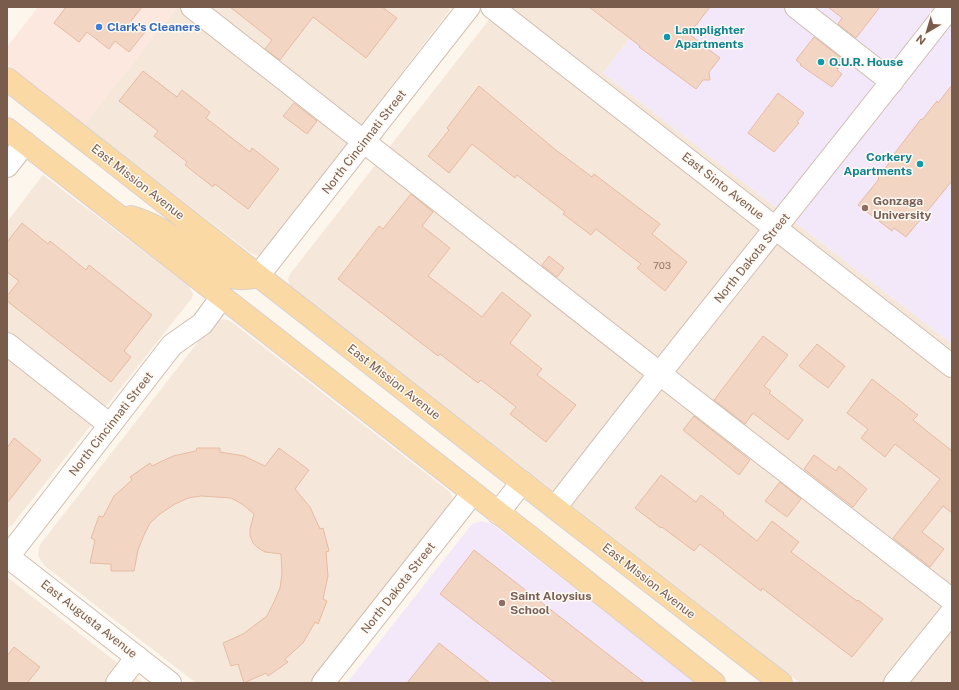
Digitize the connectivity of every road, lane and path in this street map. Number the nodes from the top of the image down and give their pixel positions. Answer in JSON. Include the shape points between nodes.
{"nodes":[{"id":1,"x":192,"y":7,"type":"edge"},
{"id":2,"x":469,"y":7,"type":"edge"},
{"id":3,"x":492,"y":7,"type":"edge"},
{"id":4,"x":796,"y":7,"type":"edge"},
{"id":5,"x":950,"y":7,"type":"edge"},
{"id":6,"x":7,"y":79,"type":"edge"},
{"id":7,"x":892,"y":82,"type":"junction"},
{"id":8,"x":7,"y":129,"type":"edge"},
{"id":9,"x":364,"y":142,"type":"junction"},
{"id":10,"x":25,"y":143,"type":"junction"},
{"id":11,"x":7,"y":166,"type":"edge"},
{"id":12,"x":112,"y":211,"type":"junction"},
{"id":13,"x":776,"y":228,"type":"junction"},
{"id":14,"x":258,"y":276,"type":"junction"},
{"id":15,"x":222,"y":297,"type":"junction"},
{"id":16,"x":7,"y":344,"type":"edge"},
{"id":17,"x":952,"y":366,"type":"edge"},
{"id":18,"x":659,"y":373,"type":"junction"},
{"id":19,"x":110,"y":425,"type":"junction"},
{"id":20,"x":522,"y":482,"type":"junction"},
{"id":21,"x":472,"y":494,"type":"junction"},
{"id":22,"x":555,"y":508,"type":"junction"},
{"id":23,"x":498,"y":513,"type":"junction"},
{"id":24,"x":7,"y":557,"type":"edge"},
{"id":25,"x":952,"y":600,"type":"edge"},
{"id":26,"x":952,"y":612,"type":"edge"},
{"id":27,"x":137,"y":657,"type":"junction"},
{"id":28,"x":117,"y":683,"type":"edge"},
{"id":29,"x":170,"y":683,"type":"edge"},
{"id":30,"x":323,"y":683,"type":"edge"},
{"id":31,"x":714,"y":683,"type":"edge"},
{"id":32,"x":781,"y":683,"type":"edge"},
{"id":33,"x":895,"y":683,"type":"edge"}],
"edges":[{"from":1,"to":9,"type":"street"},
{"from":2,"to":9,"type":"street","name":"North Cincinnati Street"},
{"from":3,"to":13,"type":"street","name":"East Sinto Avenue"},
{"from":4,"to":7,"type":"street"},
{"from":5,"to":7,"type":"street","name":"North Dakota Street"},
{"from":6,"to":14,"type":"main road","name":"East Mission Avenue"},
{"from":7,"to":13,"type":"street","name":"North Dakota Street"},
{"from":8,"to":10,"type":"main road"},
{"from":9,"to":14,"type":"street","name":"North Cincinnati Street"},
{"from":9,"to":18,"type":"street"},
{"from":10,"to":11,"type":"street"},
{"from":10,"to":12,"type":"main road"},
{"from":12,"to":14,"type":"main road","via":[[146,222],[166,232],[222,274],[243,279]]},
{"from":12,"to":15,"type":"main road"},
{"from":13,"to":17,"type":"street","name":"East Sinto Avenue"},
{"from":13,"to":18,"type":"street","name":"North Dakota Street"},
{"from":14,"to":20,"type":"main road","name":"East Mission Avenue"},
{"from":15,"to":19,"type":"street","name":"North Cincinnati Street","via":[[202,324],[172,345]]},
{"from":15,"to":21,"type":"main road"},
{"from":16,"to":19,"type":"street"},
{"from":18,"to":22,"type":"street","name":"North Dakota Street"},
{"from":18,"to":25,"type":"street"},
{"from":19,"to":24,"type":"street","name":"North Cincinnati Street"},
{"from":20,"to":22,"type":"main road","name":"East Mission Avenue"},
{"from":20,"to":23,"type":"street"},
{"from":21,"to":23,"type":"main road"},
{"from":21,"to":30,"type":"street","name":"North Dakota Street"},
{"from":22,"to":32,"type":"main road","name":"East Mission Avenue"},
{"from":23,"to":31,"type":"main road"},
{"from":24,"to":27,"type":"street","name":"East Augusta Avenue"},
{"from":26,"to":33,"type":"street"},
{"from":27,"to":28,"type":"street"},
{"from":27,"to":29,"type":"street","name":"East Augusta Avenue"}]}
